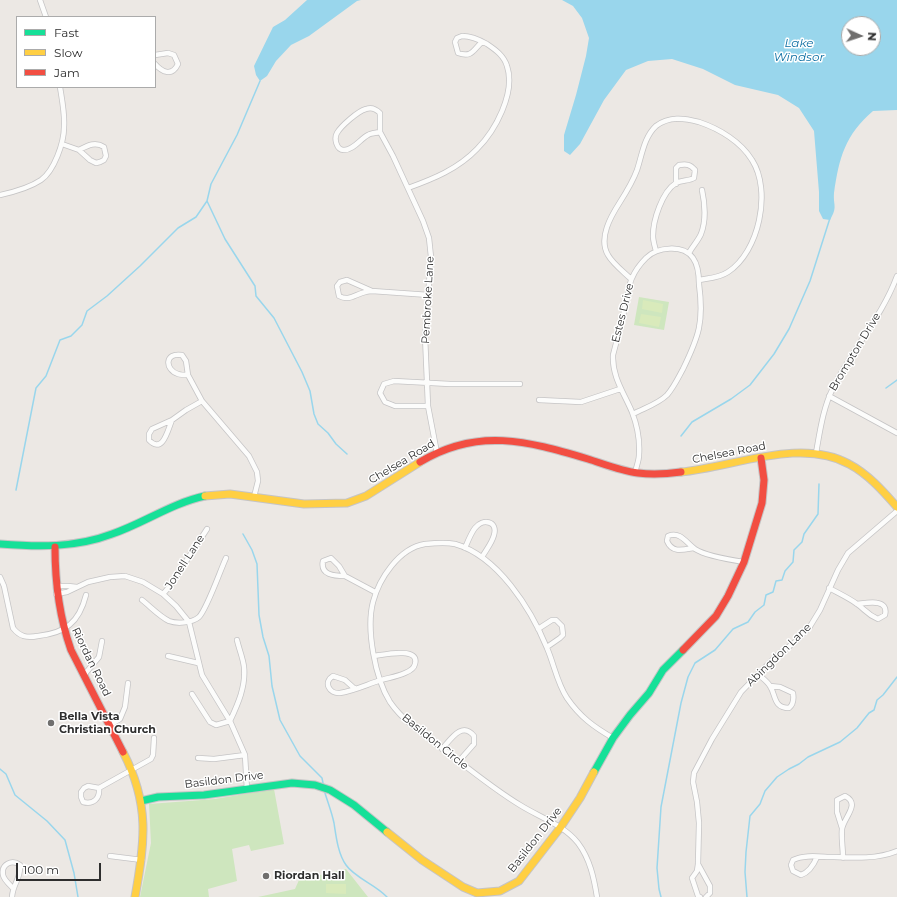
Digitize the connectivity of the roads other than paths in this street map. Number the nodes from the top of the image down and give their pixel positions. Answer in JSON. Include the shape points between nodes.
{"nodes":[{"id":1,"x":40,"y":0,"type":"edge"},
{"id":2,"x":46,"y":16,"type":"edge"},
{"id":3,"x":482,"y":42,"type":"junction"},
{"id":4,"x":156,"y":55,"type":"edge"},
{"id":5,"x":156,"y":65,"type":"edge"},
{"id":6,"x":60,"y":88,"type":"edge"},
{"id":7,"x":380,"y":132,"type":"junction"},
{"id":8,"x":62,"y":144,"type":"junction"},
{"id":9,"x":79,"y":150,"type":"junction"},
{"id":10,"x":676,"y":184,"type":"junction"},
{"id":11,"x":408,"y":188,"type":"junction"},
{"id":12,"x":702,"y":190,"type":"dead end"},
{"id":13,"x":0,"y":195,"type":"edge"},
{"id":14,"x":656,"y":251,"type":"junction"},
{"id":15,"x":689,"y":254,"type":"junction"},
{"id":16,"x":897,"y":276,"type":"edge"},
{"id":17,"x":631,"y":279,"type":"junction"},
{"id":18,"x":699,"y":280,"type":"junction"},
{"id":19,"x":372,"y":291,"type":"junction"},
{"id":20,"x":428,"y":295,"type":"junction"},
{"id":21,"x":188,"y":375,"type":"junction"},
{"id":22,"x":427,"y":382,"type":"junction"},
{"id":23,"x":520,"y":384,"type":"dead end"},
{"id":24,"x":620,"y":389,"type":"junction"},
{"id":25,"x":829,"y":396,"type":"junction"},
{"id":26,"x":539,"y":400,"type":"dead end"},
{"id":27,"x":202,"y":402,"type":"junction"},
{"id":28,"x":428,"y":406,"type":"junction"},
{"id":29,"x":632,"y":414,"type":"junction"},
{"id":30,"x":172,"y":420,"type":"junction"},
{"id":31,"x":897,"y":433,"type":"edge"},
{"id":32,"x":437,"y":453,"type":"junction"},
{"id":33,"x":816,"y":453,"type":"junction"},
{"id":34,"x":761,"y":458,"type":"junction"},
{"id":35,"x":635,"y":473,"type":"junction"},
{"id":36,"x":254,"y":498,"type":"junction"},
{"id":37,"x":897,"y":507,"type":"edge"},
{"id":38,"x":897,"y":511,"type":"edge"},
{"id":39,"x":207,"y":529,"type":"dead end"},
{"id":40,"x":0,"y":544,"type":"edge"},
{"id":41,"x":55,"y":547,"type":"junction"},
{"id":42,"x":465,"y":548,"type":"junction"},
{"id":43,"x":693,"y":548,"type":"junction"},
{"id":44,"x":482,"y":557,"type":"junction"},
{"id":45,"x":226,"y":558,"type":"dead end"},
{"id":46,"x":744,"y":562,"type":"junction"},
{"id":47,"x":345,"y":576,"type":"junction"},
{"id":48,"x":0,"y":577,"type":"edge"},
{"id":49,"x":56,"y":586,"type":"junction"},
{"id":50,"x":77,"y":587,"type":"junction"},
{"id":51,"x":829,"y":588,"type":"junction"},
{"id":52,"x":376,"y":592,"type":"junction"},
{"id":53,"x":56,"y":594,"type":"junction"},
{"id":54,"x":163,"y":594,"type":"junction"},
{"id":55,"x":86,"y":595,"type":"dead end"},
{"id":56,"x":142,"y":600,"type":"dead end"},
{"id":57,"x":857,"y":604,"type":"junction"},
{"id":58,"x":189,"y":622,"type":"junction"},
{"id":59,"x":538,"y":628,"type":"junction"},
{"id":60,"x":63,"y":631,"type":"junction"},
{"id":61,"x":237,"y":640,"type":"dead end"},
{"id":62,"x":102,"y":642,"type":"dead end"},
{"id":63,"x":547,"y":647,"type":"junction"},
{"id":64,"x":168,"y":656,"type":"dead end"},
{"id":65,"x":374,"y":656,"type":"junction"},
{"id":66,"x":198,"y":663,"type":"junction"},
{"id":67,"x":758,"y":674,"type":"junction"},
{"id":68,"x":84,"y":675,"type":"junction"},
{"id":69,"x":379,"y":680,"type":"junction"},
{"id":70,"x":128,"y":683,"type":"dead end"},
{"id":71,"x":770,"y":686,"type":"junction"},
{"id":72,"x":355,"y":689,"type":"junction"},
{"id":73,"x":192,"y":694,"type":"dead end"},
{"id":74,"x":230,"y":721,"type":"junction"},
{"id":75,"x":110,"y":725,"type":"junction"},
{"id":76,"x":154,"y":738,"type":"dead end"},
{"id":77,"x":613,"y":738,"type":"junction"},
{"id":78,"x":442,"y":748,"type":"junction"},
{"id":79,"x":245,"y":755,"type":"junction"},
{"id":80,"x":198,"y":758,"type":"dead end"},
{"id":81,"x":459,"y":761,"type":"junction"},
{"id":82,"x":132,"y":769,"type":"junction"},
{"id":83,"x":98,"y":788,"type":"junction"},
{"id":84,"x":247,"y":790,"type":"junction"},
{"id":85,"x":141,"y":801,"type":"junction"},
{"id":86,"x":560,"y":828,"type":"junction"},
{"id":87,"x":842,"y":828,"type":"junction"},
{"id":88,"x":897,"y":852,"type":"edge"},
{"id":89,"x":110,"y":856,"type":"dead end"},
{"id":90,"x":817,"y":857,"type":"junction"},
{"id":91,"x":843,"y":858,"type":"junction"},
{"id":92,"x":142,"y":860,"type":"junction"},
{"id":93,"x":698,"y":864,"type":"junction"},
{"id":94,"x":13,"y":888,"type":"junction"},
{"id":95,"x":12,"y":897,"type":"edge"},
{"id":96,"x":135,"y":897,"type":"edge"},
{"id":97,"x":597,"y":897,"type":"edge"},
{"id":98,"x":700,"y":897,"type":"edge"},
{"id":99,"x":706,"y":897,"type":"edge"}],
"edges":[{"from":1,"to":2,"type":"street"},
{"from":3,"to":3,"type":"street","via":[[467,36],[457,38],[455,42],[458,53],[464,55],[469,55]]},
{"from":3,"to":11,"type":"street","via":[[499,53],[508,67],[507,96],[496,123],[488,136],[464,161],[436,178]]},
{"from":4,"to":5,"type":"street","via":[[174,55],[178,64],[175,70],[170,72],[164,72]]},
{"from":6,"to":8,"type":"street","via":[[64,127]]},
{"from":7,"to":7,"type":"street","name":"Pembroke Lane","via":[[369,134],[346,150],[339,147],[336,139],[342,126],[366,109],[376,109],[380,113]]},
{"from":7,"to":11,"type":"street","name":"Pembroke Lane"},
{"from":8,"to":9,"type":"street"},
{"from":8,"to":13,"type":"street","via":[[54,164],[42,179],[29,187]]},
{"from":9,"to":9,"type":"street","via":[[96,163],[104,160],[106,156],[101,145],[90,144]]},
{"from":10,"to":10,"type":"street","via":[[694,178],[695,170],[692,165],[679,165],[676,168]]},
{"from":10,"to":14,"type":"street","via":[[663,198],[656,217],[653,237]]},
{"from":11,"to":20,"type":"street","name":"Pembroke Lane","via":[[428,238],[431,257]]},
{"from":12,"to":15,"type":"street","via":[[704,222]]},
{"from":14,"to":15,"type":"street","via":[[679,249]]},
{"from":14,"to":17,"type":"street","name":"Estes Drive","via":[[646,258]]},
{"from":15,"to":18,"type":"street","via":[[694,259]]},
{"from":16,"to":25,"type":"street","name":"Brompton Drive","via":[[876,318]]},
{"from":17,"to":18,"type":"street","via":[[608,255],[605,245],[608,222],[629,189],[650,132],[665,121],[686,118],[724,134],[744,149],[758,171],[761,186],[760,219],[751,245],[744,256],[729,272]]},
{"from":17,"to":24,"type":"street","name":"Estes Drive","via":[[613,355]]},
{"from":18,"to":29,"type":"street","via":[[699,333],[674,388],[658,402]]},
{"from":19,"to":19,"type":"street","via":[[347,280],[337,286],[339,296],[344,298]]},
{"from":19,"to":20,"type":"street"},
{"from":20,"to":22,"type":"street","name":"Pembroke Lane","via":[[425,336]]},
{"from":21,"to":21,"type":"street","via":[[186,361],[182,355],[170,356],[168,362],[172,371],[179,375]]},
{"from":21,"to":27,"type":"street"},
{"from":22,"to":23,"type":"street"},
{"from":22,"to":28,"type":"street","name":"Pembroke Lane"},
{"from":22,"to":28,"type":"street","via":[[389,382],[384,384],[380,393],[385,402],[395,406]]},
{"from":24,"to":26,"type":"street","via":[[581,402]]},
{"from":24,"to":29,"type":"street","name":"Estes Drive"},
{"from":25,"to":31,"type":"street"},
{"from":25,"to":33,"type":"street","name":"Brompton Drive"},
{"from":27,"to":30,"type":"street"},
{"from":27,"to":36,"type":"street","via":[[249,456],[257,472],[258,481]]},
{"from":28,"to":32,"type":"street","name":"Pembroke Lane"},
{"from":29,"to":35,"type":"street","name":"Estes Drive","via":[[638,434],[639,454]]},
{"from":30,"to":30,"type":"street","via":[[152,429],[149,434],[152,444],[162,443]]},
{"from":32,"to":35,"type":"street","name":"Chelsea Road","via":[[462,443],[486,440],[525,442]]},
{"from":32,"to":36,"type":"street","name":"Chelsea Road","via":[[361,499],[345,504],[306,505]]},
{"from":33,"to":34,"type":"street","name":"Chelsea Road","via":[[802,452]]},
{"from":33,"to":37,"type":"street","name":"Chelsea Road","via":[[832,456],[852,466],[872,480]]},
{"from":34,"to":35,"type":"street","name":"Chelsea Road","via":[[676,473]]},
{"from":34,"to":46,"type":"street","name":"Basildon Drive","via":[[764,480],[762,503]]},
{"from":36,"to":41,"type":"street","name":"Chelsea Road","via":[[224,494],[202,497],[183,502],[112,534]]},
{"from":38,"to":51,"type":"street","name":"Abingdon Lane","via":[[848,553]]},
{"from":39,"to":54,"type":"street","name":"Jonell Lane"},
{"from":40,"to":41,"type":"street","name":"Chelsea Road"},
{"from":41,"to":49,"type":"street","name":"Riordan Road"},
{"from":42,"to":44,"type":"street","name":"Basildon Circle"},
{"from":42,"to":44,"type":"street","via":[[475,528],[483,522],[490,522],[493,524],[494,536]]},
{"from":42,"to":52,"type":"street","name":"Basildon Circle","via":[[437,542],[421,544],[405,552],[396,561],[387,571]]},
{"from":43,"to":43,"type":"street","via":[[679,535],[668,536],[669,546],[675,550]]},
{"from":43,"to":46,"type":"street","via":[[724,559]]},
{"from":44,"to":59,"type":"street","name":"Basildon Circle","via":[[514,588]]},
{"from":45,"to":58,"type":"street","via":[[204,608],[198,618]]},
{"from":46,"to":77,"type":"street","name":"Basildon Drive","via":[[716,616],[663,670],[649,693]]},
{"from":47,"to":47,"type":"street","via":[[331,558],[323,561],[324,572]]},
{"from":47,"to":52,"type":"street"},
{"from":48,"to":60,"type":"street","via":[[11,622],[17,633],[30,638]]},
{"from":49,"to":50,"type":"street"},
{"from":49,"to":53,"type":"street","name":"Riordan Road"},
{"from":50,"to":53,"type":"street"},
{"from":50,"to":54,"type":"street","via":[[88,582],[125,576],[143,582]]},
{"from":51,"to":57,"type":"street"},
{"from":51,"to":67,"type":"street","name":"Abingdon Lane","via":[[809,628]]},
{"from":52,"to":65,"type":"street","name":"Basildon Circle","via":[[370,613]]},
{"from":53,"to":60,"type":"street","name":"Riordan Road"},
{"from":54,"to":58,"type":"street"},
{"from":55,"to":60,"type":"street","via":[[83,607]]},
{"from":56,"to":58,"type":"street","via":[[167,620]]},
{"from":57,"to":57,"type":"street","via":[[867,614],[878,619],[885,615],[886,610],[881,604]]},
{"from":58,"to":66,"type":"street"},
{"from":59,"to":63,"type":"street","name":"Basildon Circle"},
{"from":59,"to":63,"type":"street","via":[[552,620],[556,620],[562,626],[560,638]]},
{"from":60,"to":68,"type":"street","name":"Riordan Road"},
{"from":61,"to":74,"type":"street","via":[[244,666],[244,678],[237,706]]},
{"from":62,"to":68,"type":"street","via":[[98,657]]},
{"from":63,"to":77,"type":"street","name":"Basildon Circle","via":[[565,695],[591,724]]},
{"from":64,"to":66,"type":"street"},
{"from":65,"to":69,"type":"street","name":"Basildon Circle"},
{"from":65,"to":69,"type":"street","via":[[404,652],[416,661],[411,671]]},
{"from":66,"to":74,"type":"street"},
{"from":67,"to":71,"type":"street"},
{"from":67,"to":93,"type":"street","name":"Abingdon Lane","via":[[733,704],[694,773]]},
{"from":68,"to":75,"type":"street","name":"Riordan Road"},
{"from":69,"to":72,"type":"street"},
{"from":69,"to":78,"type":"street","name":"Basildon Circle","via":[[391,704],[399,713]]},
{"from":70,"to":75,"type":"street","via":[[125,706],[120,719]]},
{"from":71,"to":71,"type":"street","via":[[779,705],[784,708],[792,706],[793,693]]},
{"from":72,"to":72,"type":"street","via":[[337,693],[328,688],[327,683],[333,676],[345,680]]},
{"from":73,"to":74,"type":"street","via":[[210,722],[216,725]]},
{"from":74,"to":79,"type":"street"},
{"from":75,"to":82,"type":"street","name":"Riordan Road"},
{"from":76,"to":82,"type":"street","via":[[151,759]]},
{"from":77,"to":86,"type":"street","name":"Basildon Drive","via":[[580,798]]},
{"from":78,"to":81,"type":"street","name":"Basildon Circle"},
{"from":78,"to":81,"type":"street","via":[[458,732],[471,732],[474,744]]},
{"from":79,"to":80,"type":"street","via":[[214,759]]},
{"from":79,"to":84,"type":"street"},
{"from":81,"to":86,"type":"street","name":"Basildon Circle","via":[[520,806]]},
{"from":82,"to":83,"type":"street"},
{"from":82,"to":85,"type":"street","name":"Riordan Road"},
{"from":83,"to":83,"type":"street","via":[[84,788],[81,792],[83,802],[96,800]]},
{"from":84,"to":85,"type":"street","name":"Basildon Drive","via":[[158,797]]},
{"from":84,"to":86,"type":"street","name":"Basildon Drive","via":[[292,783],[315,785],[330,790],[354,805],[422,860],[463,887],[477,893],[500,891],[518,881]]},
{"from":85,"to":92,"type":"street","name":"Riordan Road","via":[[144,825]]},
{"from":86,"to":97,"type":"street","name":"Basildon Circle","via":[[578,844],[592,869]]},
{"from":87,"to":87,"type":"street","via":[[852,802],[845,796],[836,800]]},
{"from":87,"to":91,"type":"street"},
{"from":88,"to":91,"type":"street","via":[[889,855]]},
{"from":89,"to":92,"type":"street"},
{"from":90,"to":90,"type":"street","via":[[794,860],[791,865],[793,871],[806,873]]},
{"from":90,"to":91,"type":"street"},
{"from":92,"to":96,"type":"street","name":"Riordan Road"},
{"from":93,"to":98,"type":"street","name":"Abingdon Lane","via":[[692,878]]},
{"from":93,"to":99,"type":"street","name":"Abingdon Lane","via":[[710,886],[710,893]]},
{"from":94,"to":94,"type":"street","via":[[20,872],[20,865],[16,862],[7,864],[3,875]]},
{"from":94,"to":95,"type":"street"}]}
